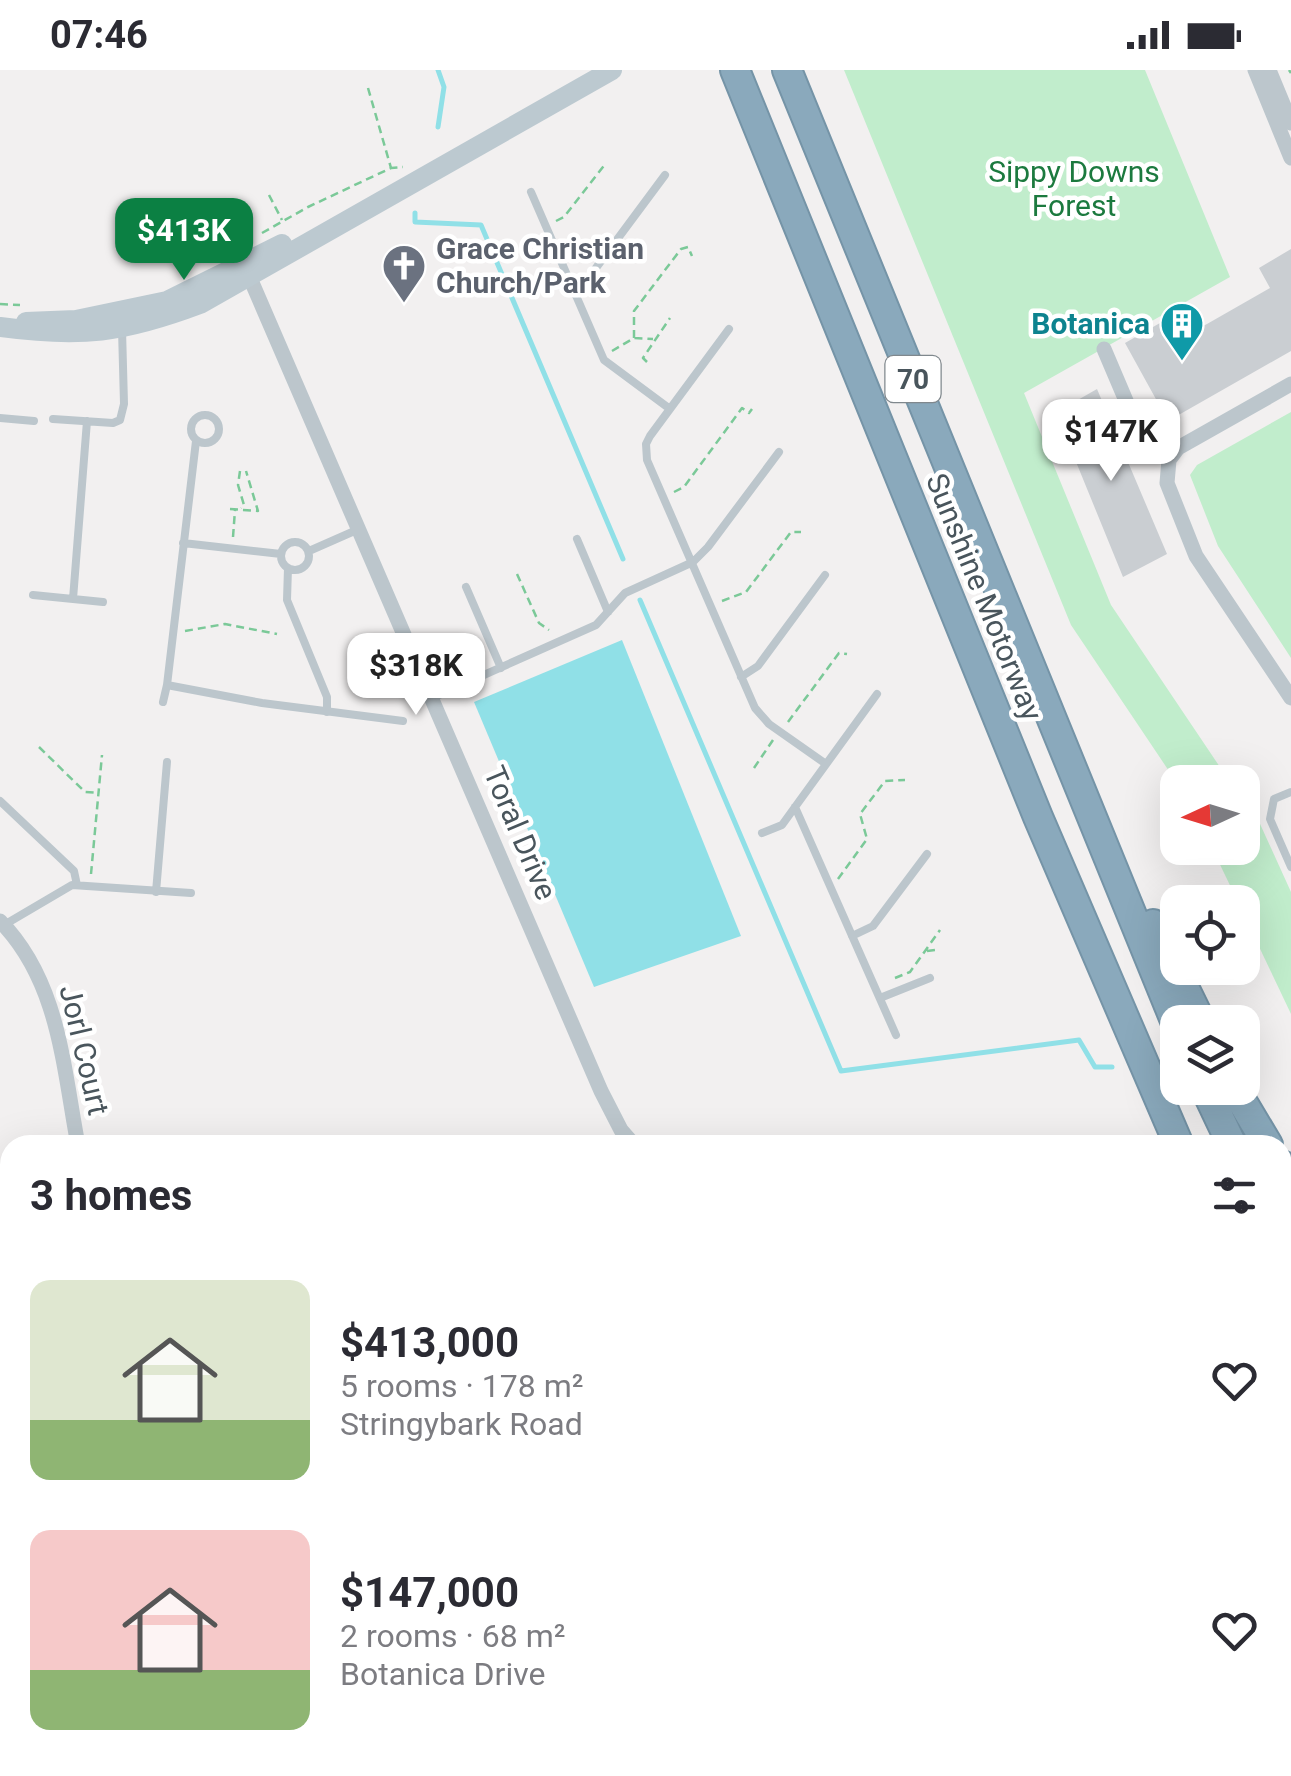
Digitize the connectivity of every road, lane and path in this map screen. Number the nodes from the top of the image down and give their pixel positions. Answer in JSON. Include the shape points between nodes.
{"nodes":[{"id":1,"x":612,"y":70,"type":"edge"},
{"id":2,"x":735,"y":70,"type":"edge"},
{"id":3,"x":787,"y":70,"type":"edge"},
{"id":4,"x":1256,"y":70,"type":"edge"},
{"id":5,"x":1270,"y":70,"type":"edge"},
{"id":6,"x":368,"y":88,"type":"dead end"},
{"id":7,"x":1291,"y":123,"type":"edge"},
{"id":8,"x":1289,"y":146,"type":"edge"},
{"id":9,"x":606,"y":163,"type":"dead end"},
{"id":10,"x":411,"y":166,"type":"dead end"},
{"id":11,"x":391,"y":168,"type":"junction"},
{"id":12,"x":665,"y":175,"type":"dead end"},
{"id":13,"x":531,"y":192,"type":"dead end"},
{"id":14,"x":269,"y":195,"type":"dead end"},
{"id":15,"x":282,"y":222,"type":"junction"},
{"id":16,"x":546,"y":225,"type":"junction"},
{"id":17,"x":255,"y":237,"type":"dead end"},
{"id":18,"x":692,"y":256,"type":"dead end"},
{"id":19,"x":246,"y":270,"type":"junction"},
{"id":20,"x":573,"y":288,"type":"junction"},
{"id":21,"x":0,"y":304,"type":"edge"},
{"id":22,"x":20,"y":305,"type":"dead end"},
{"id":23,"x":670,"y":318,"type":"dead end"},
{"id":24,"x":0,"y":326,"type":"edge"},
{"id":25,"x":122,"y":328,"type":"junction"},
{"id":26,"x":729,"y":330,"type":"dead end"},
{"id":27,"x":634,"y":338,"type":"junction"},
{"id":28,"x":653,"y":340,"type":"junction"},
{"id":29,"x":1104,"y":349,"type":"dead end"},
{"id":30,"x":604,"y":360,"type":"junction"},
{"id":31,"x":648,"y":362,"type":"dead end"},
{"id":32,"x":1291,"y":384,"type":"edge"},
{"id":33,"x":752,"y":409,"type":"dead end"},
{"id":34,"x":670,"y":410,"type":"junction"},
{"id":35,"x":0,"y":418,"type":"edge"},
{"id":36,"x":52,"y":419,"type":"dead end"},
{"id":37,"x":34,"y":421,"type":"dead end"},
{"id":38,"x":87,"y":421,"type":"junction"},
{"id":39,"x":196,"y":440,"type":"dead end"},
{"id":40,"x":778,"y":452,"type":"dead end"},
{"id":41,"x":1169,"y":460,"type":"junction"},
{"id":42,"x":664,"y":498,"type":"junction"},
{"id":43,"x":235,"y":509,"type":"junction"},
{"id":44,"x":359,"y":529,"type":"junction"},
{"id":45,"x":801,"y":532,"type":"dead end"},
{"id":46,"x":577,"y":539,"type":"dead end"},
{"id":47,"x":183,"y":543,"type":"junction"},
{"id":48,"x":232,"y":548,"type":"junction"},
{"id":49,"x":309,"y":551,"type":"junction"},
{"id":50,"x":281,"y":554,"type":"junction"},
{"id":51,"x":692,"y":562,"type":"junction"},
{"id":52,"x":288,"y":568,"type":"junction"},
{"id":53,"x":517,"y":574,"type":"dead end"},
{"id":54,"x":825,"y":576,"type":"dead end"},
{"id":55,"x":466,"y":587,"type":"dead end"},
{"id":56,"x":33,"y":596,"type":"dead end"},
{"id":57,"x":73,"y":599,"type":"junction"},
{"id":58,"x":104,"y":602,"type":"dead end"},
{"id":59,"x":711,"y":606,"type":"junction"},
{"id":60,"x":608,"y":612,"type":"junction"},
{"id":61,"x":174,"y":629,"type":"junction"},
{"id":62,"x":549,"y":630,"type":"dead end"},
{"id":63,"x":277,"y":634,"type":"dead end"},
{"id":64,"x":847,"y":654,"type":"dead end"},
{"id":65,"x":501,"y":668,"type":"junction"},
{"id":66,"x":741,"y":677,"type":"junction"},
{"id":67,"x":167,"y":685,"type":"junction"},
{"id":68,"x":1039,"y":688,"type":"junction"},
{"id":69,"x":877,"y":694,"type":"dead end"},
{"id":70,"x":432,"y":698,"type":"junction"},
{"id":71,"x":1291,"y":698,"type":"edge"},
{"id":72,"x":162,"y":702,"type":"dead end"},
{"id":73,"x":327,"y":712,"type":"junction"},
{"id":74,"x":403,"y":720,"type":"dead end"},
{"id":75,"x":780,"y":731,"type":"junction"},
{"id":76,"x":39,"y":747,"type":"dead end"},
{"id":77,"x":102,"y":754,"type":"dead end"},
{"id":78,"x":167,"y":762,"type":"dead end"},
{"id":79,"x":826,"y":764,"type":"junction"},
{"id":80,"x":754,"y":768,"type":"dead end"},
{"id":81,"x":904,"y":780,"type":"dead end"},
{"id":82,"x":1291,"y":792,"type":"edge"},
{"id":83,"x":98,"y":793,"type":"junction"},
{"id":84,"x":0,"y":801,"type":"edge"},
{"id":85,"x":795,"y":807,"type":"junction"},
{"id":86,"x":1038,"y":817,"type":"junction"},
{"id":87,"x":762,"y":834,"type":"dead end"},
{"id":88,"x":926,"y":854,"type":"dead end"},
{"id":89,"x":1291,"y":867,"type":"edge"},
{"id":90,"x":78,"y":884,"type":"junction"},
{"id":91,"x":90,"y":886,"type":"junction"},
{"id":92,"x":832,"y":889,"type":"junction"},
{"id":93,"x":156,"y":892,"type":"junction"},
{"id":94,"x":192,"y":893,"type":"dead end"},
{"id":95,"x":2,"y":923,"type":"edge"},
{"id":96,"x":940,"y":930,"type":"dead end"},
{"id":97,"x":852,"y":936,"type":"junction"},
{"id":98,"x":926,"y":950,"type":"junction"},
{"id":99,"x":936,"y":950,"type":"dead end"},
{"id":100,"x":930,"y":978,"type":"dead end"},
{"id":101,"x":875,"y":987,"type":"junction"},
{"id":102,"x":880,"y":998,"type":"junction"},
{"id":103,"x":1169,"y":1005,"type":"edge"},
{"id":104,"x":1193,"y":1005,"type":"edge"},
{"id":105,"x":896,"y":1035,"type":"dead end"},
{"id":106,"x":1213,"y":1105,"type":"edge"},
{"id":107,"x":1244,"y":1105,"type":"edge"},
{"id":108,"x":76,"y":1135,"type":"edge"},
{"id":109,"x":625,"y":1135,"type":"edge"},
{"id":110,"x":1154,"y":1135,"type":"edge"},
{"id":111,"x":1175,"y":1135,"type":"edge"},
{"id":112,"x":1227,"y":1135,"type":"edge"},
{"id":113,"x":1262,"y":1135,"type":"edge"}],
"edges":[{"from":1,"to":19,"type":"street"},
{"from":2,"to":86,"type":"highway","name":"Sunshine Motorway","number":"70"},
{"from":3,"to":68,"type":"highway","name":"Sunshine Motorway","number":"70"},
{"from":4,"to":8,"type":"street"},
{"from":5,"to":7,"type":"street"},
{"from":6,"to":11,"type":"path"},
{"from":9,"to":16,"type":"path","via":[[564,217]]},
{"from":10,"to":11,"type":"path"},
{"from":11,"to":15,"type":"path"},
{"from":12,"to":20,"type":"lane","via":[[590,276]]},
{"from":13,"to":16,"type":"lane"},
{"from":14,"to":15,"type":"path"},
{"from":15,"to":17,"type":"path"},
{"from":16,"to":20,"type":"lane"},
{"from":18,"to":27,"type":"path","via":[[688,247],[681,250],[634,311]]},
{"from":19,"to":24,"type":"street","via":[[167,301],[76,320]]},
{"from":19,"to":25,"type":"street","via":[[200,304]]},
{"from":19,"to":44,"type":"street","name":"Toral Drive"},
{"from":20,"to":30,"type":"lane"},
{"from":21,"to":22,"type":"path"},
{"from":23,"to":28,"type":"path"},
{"from":24,"to":25,"type":"street","via":[[56,335]]},
{"from":25,"to":38,"type":"lane","via":[[123,416],[118,422]]},
{"from":26,"to":34,"type":"lane"},
{"from":27,"to":28,"type":"path"},
{"from":27,"to":30,"type":"path"},
{"from":28,"to":31,"type":"path","via":[[643,358]]},
{"from":29,"to":41,"type":"street","via":[[1141,436]]},
{"from":30,"to":34,"type":"lane"},
{"from":32,"to":41,"type":"street","via":[[1182,445]]},
{"from":33,"to":42,"type":"path","via":[[742,408],[684,487]]},
{"from":34,"to":42,"type":"lane","via":[[646,444]]},
{"from":35,"to":37,"type":"lane"},
{"from":36,"to":38,"type":"lane"},
{"from":38,"to":57,"type":"lane"},
{"from":39,"to":47,"type":"lane"},
{"from":40,"to":51,"type":"lane"},
{"from":41,"to":71,"type":"street","via":[[1169,491],[1196,556]]},
{"from":42,"to":51,"type":"lane"},
{"from":43,"to":43,"type":"path","via":[[258,511],[243,471],[238,485],[244,504]]},
{"from":43,"to":48,"type":"path"},
{"from":44,"to":49,"type":"lane"},
{"from":44,"to":70,"type":"street","name":"Toral Drive"},
{"from":45,"to":59,"type":"path","via":[[791,532],[746,592]]},
{"from":46,"to":60,"type":"lane"},
{"from":47,"to":48,"type":"lane"},
{"from":47,"to":61,"type":"lane"},
{"from":48,"to":50,"type":"lane"},
{"from":49,"to":50,"type":"lane","via":[[294,541]]},
{"from":49,"to":52,"type":"lane","via":[[306,565]]},
{"from":50,"to":52,"type":"lane"},
{"from":51,"to":59,"type":"lane"},
{"from":51,"to":60,"type":"lane","via":[[625,593]]},
{"from":52,"to":73,"type":"lane","via":[[286,600]]},
{"from":53,"to":62,"type":"path","via":[[539,623]]},
{"from":54,"to":66,"type":"lane","via":[[758,666]]},
{"from":55,"to":65,"type":"lane"},
{"from":56,"to":57,"type":"lane"},
{"from":57,"to":58,"type":"lane"},
{"from":59,"to":66,"type":"lane"},
{"from":60,"to":65,"type":"lane","via":[[596,624]]},
{"from":61,"to":63,"type":"path","via":[[225,624]]},
{"from":61,"to":67,"type":"lane"},
{"from":64,"to":75,"type":"path","via":[[839,653]]},
{"from":65,"to":70,"type":"lane"},
{"from":66,"to":75,"type":"lane","via":[[760,716]]},
{"from":67,"to":72,"type":"lane"},
{"from":67,"to":73,"type":"lane"},
{"from":68,"to":103,"type":"highway","name":"Sunshine Motorway","number":"70"},
{"from":68,"to":104,"type":"highway"},
{"from":69,"to":79,"type":"lane"},
{"from":70,"to":109,"type":"street","name":"Toral Drive"},
{"from":73,"to":74,"type":"lane"},
{"from":75,"to":79,"type":"lane"},
{"from":75,"to":80,"type":"path"},
{"from":76,"to":83,"type":"path","via":[[85,792]]},
{"from":77,"to":83,"type":"path"},
{"from":78,"to":93,"type":"lane"},
{"from":79,"to":85,"type":"lane"},
{"from":81,"to":92,"type":"path","via":[[885,780],[860,814],[867,840]]},
{"from":82,"to":89,"type":"lane","via":[[1274,799],[1270,811]]},
{"from":83,"to":91,"type":"path"},
{"from":84,"to":90,"type":"lane","via":[[74,870]]},
{"from":85,"to":87,"type":"lane","via":[[782,825]]},
{"from":85,"to":92,"type":"lane"},
{"from":86,"to":110,"type":"highway"},
{"from":86,"to":111,"type":"highway","name":"Sunshine Motorway","number":"70"},
{"from":88,"to":97,"type":"lane","via":[[873,926]]},
{"from":90,"to":91,"type":"lane"},
{"from":90,"to":95,"type":"lane"},
{"from":91,"to":93,"type":"lane"},
{"from":92,"to":97,"type":"lane"},
{"from":93,"to":94,"type":"lane"},
{"from":95,"to":108,"type":"street","name":"Jorl Court","via":[[46,993]]},
{"from":96,"to":98,"type":"path"},
{"from":97,"to":101,"type":"lane"},
{"from":98,"to":99,"type":"path"},
{"from":98,"to":101,"type":"path","via":[[910,972]]},
{"from":100,"to":102,"type":"lane"},
{"from":101,"to":102,"type":"lane"},
{"from":102,"to":105,"type":"lane"},
{"from":106,"to":112,"type":"highway"},
{"from":107,"to":113,"type":"highway"}]}
